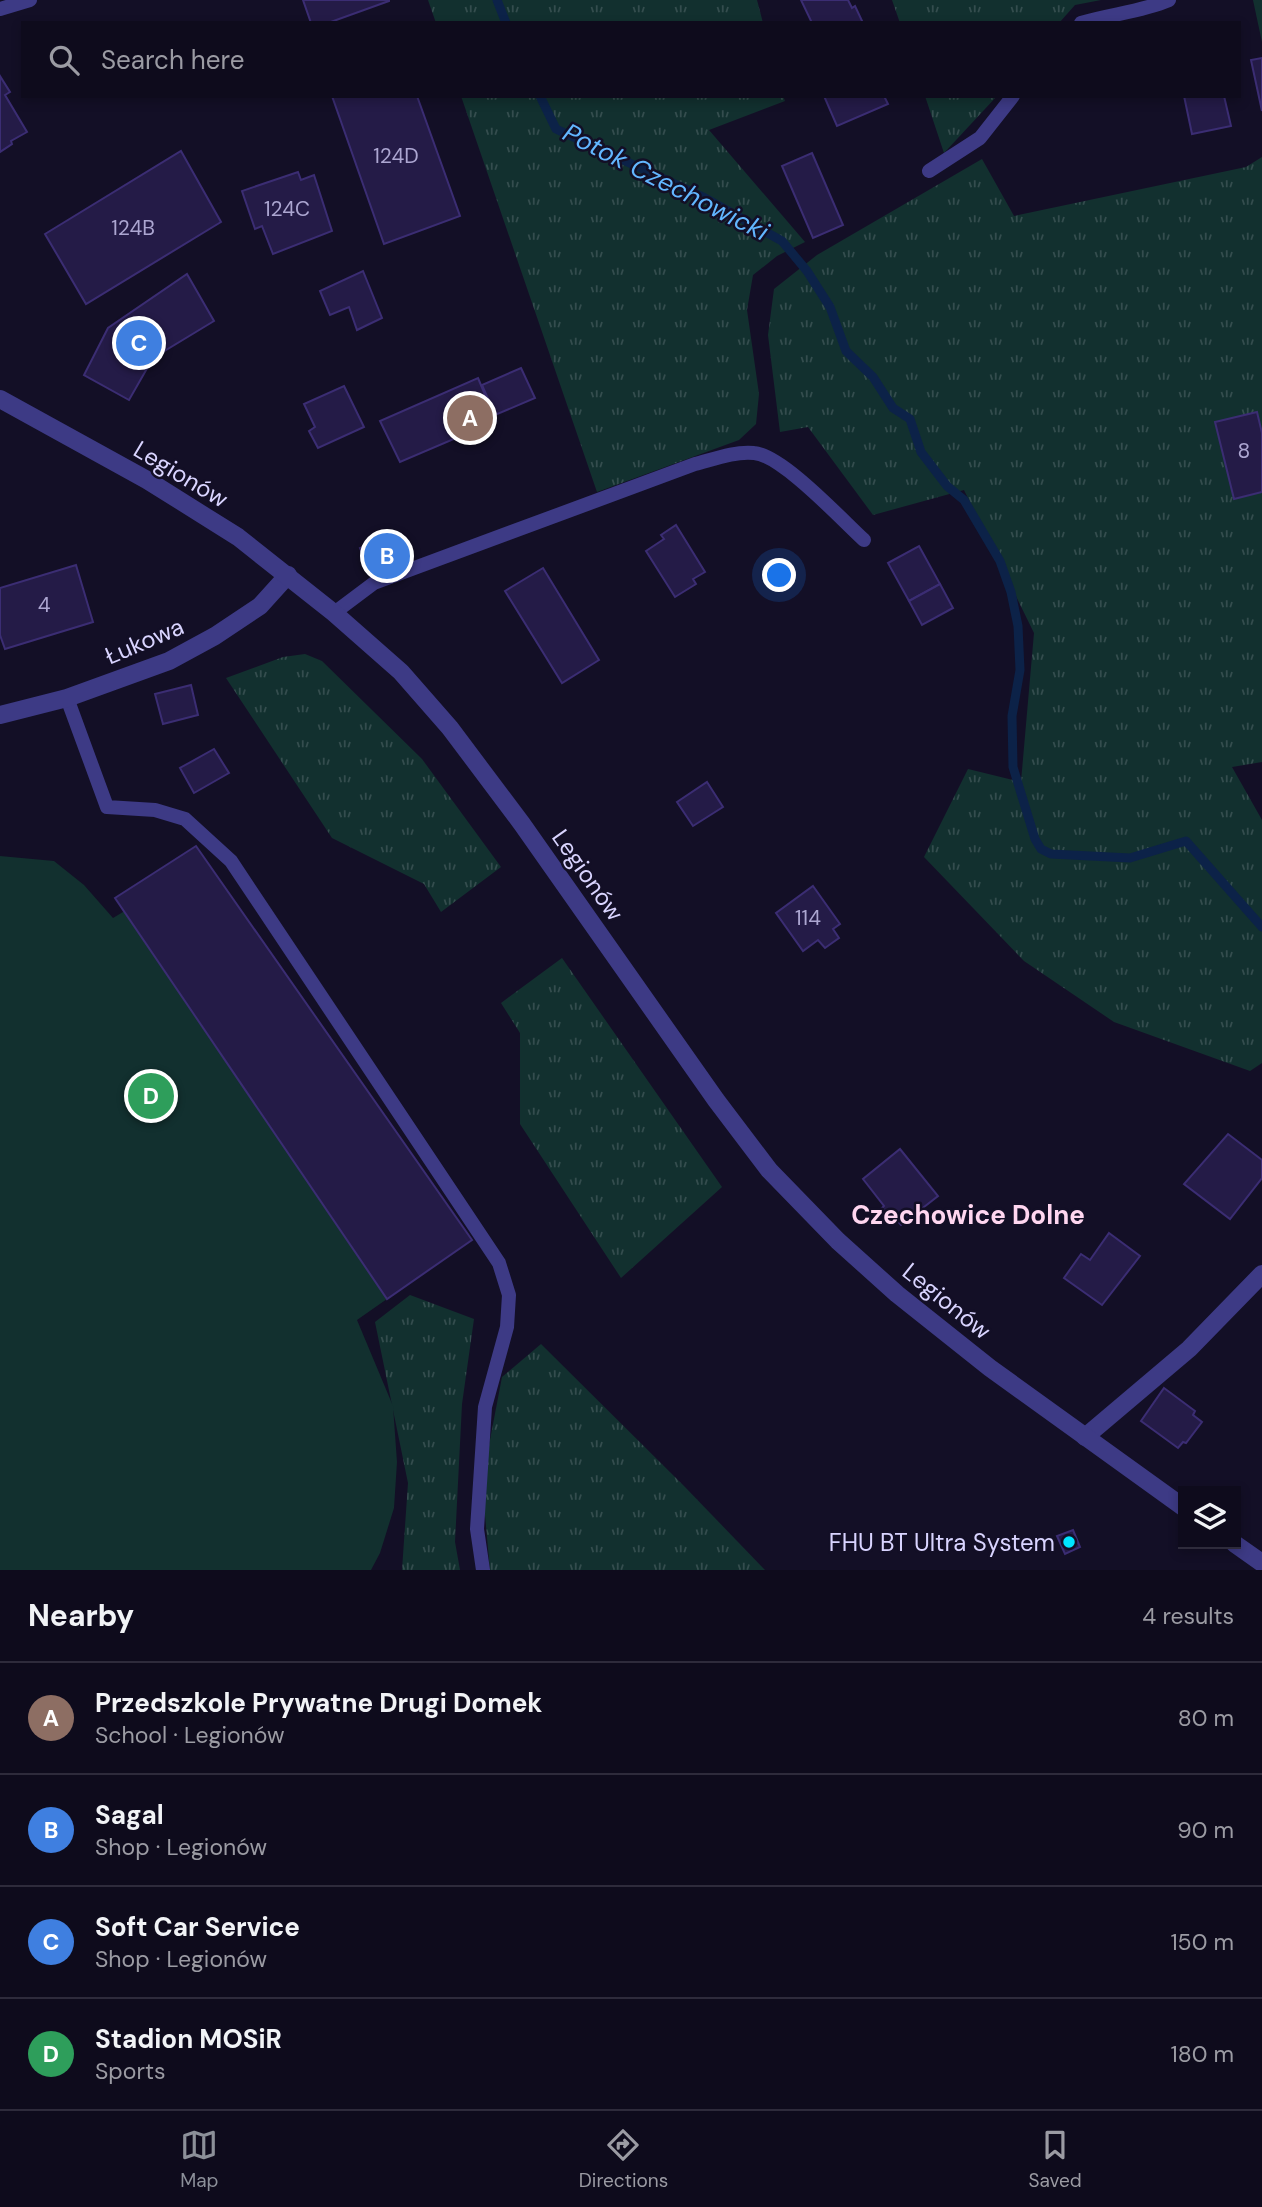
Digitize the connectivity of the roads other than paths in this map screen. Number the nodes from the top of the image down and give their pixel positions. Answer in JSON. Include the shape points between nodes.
{"nodes":[{"id":1,"x":30,"y":0,"type":"edge"},
{"id":2,"x":1169,"y":0,"type":"edge"},
{"id":3,"x":0,"y":9,"type":"edge"},
{"id":4,"x":1087,"y":21,"type":"edge"},
{"id":5,"x":1011,"y":98,"type":"edge"},
{"id":6,"x":929,"y":171,"type":"dead end"},
{"id":7,"x":0,"y":399,"type":"edge"},
{"id":8,"x":864,"y":540,"type":"dead end"},
{"id":9,"x":288,"y":575,"type":"junction"},
{"id":10,"x":334,"y":613,"type":"junction"},
{"id":11,"x":67,"y":698,"type":"junction"},
{"id":12,"x":0,"y":715,"type":"edge"},
{"id":13,"x":1262,"y":1274,"type":"edge"},
{"id":14,"x":1085,"y":1437,"type":"junction"},
{"id":15,"x":1178,"y":1503,"type":"edge"},
{"id":16,"x":1241,"y":1549,"type":"edge"},
{"id":17,"x":1262,"y":1563,"type":"edge"},
{"id":18,"x":483,"y":1570,"type":"edge"}],
"edges":[{"from":1,"to":3,"type":"lane"},
{"from":2,"to":4,"type":"lane"},
{"from":5,"to":6,"type":"lane","via":[[980,138]]},
{"from":7,"to":9,"type":"street","name":"Legionów","via":[[201,512]]},
{"from":8,"to":10,"type":"lane","via":[[781,464],[756,453],[735,454],[695,464],[374,583]]},
{"from":9,"to":10,"type":"street","name":"Legionów"},
{"from":9,"to":11,"type":"street","name":"Łukowa","via":[[260,607],[215,636],[169,661]]},
{"from":10,"to":14,"type":"street","name":"Legionów","via":[[401,672],[450,728],[769,1170],[897,1294]]},
{"from":11,"to":12,"type":"street","name":"Łukowa"},
{"from":11,"to":18,"type":"lane","via":[[107,807],[155,810],[185,819],[231,861],[499,1263],[509,1295],[507,1327],[485,1407],[477,1529]]},
{"from":13,"to":14,"type":"street","via":[[1189,1349]]},
{"from":14,"to":15,"type":"street","name":"Legionów"},
{"from":16,"to":17,"type":"street"}]}
